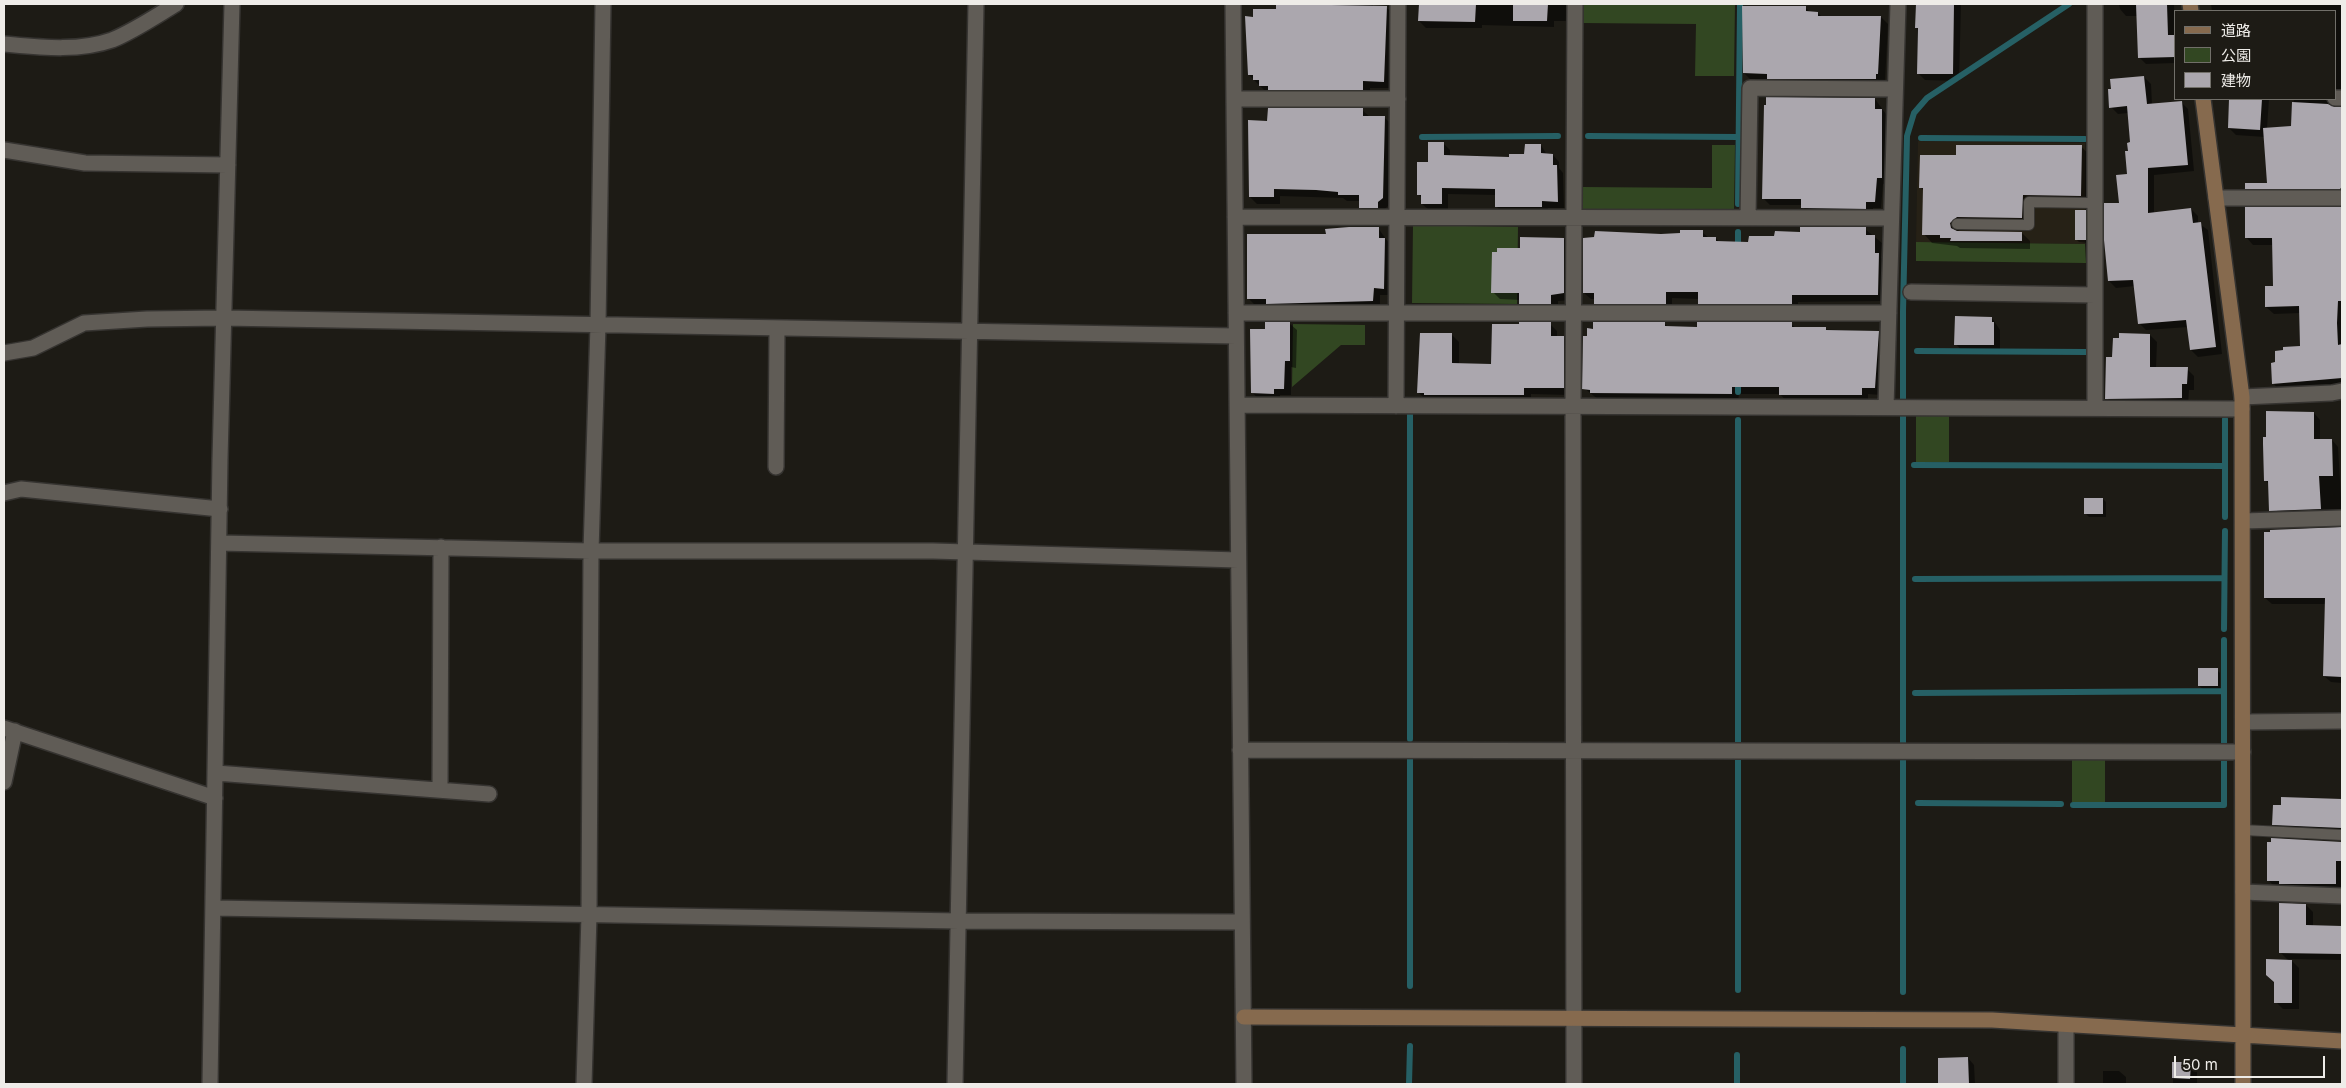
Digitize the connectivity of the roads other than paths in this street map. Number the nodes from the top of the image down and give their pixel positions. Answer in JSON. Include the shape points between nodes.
{"nodes":[{"id":1,"x":176,"y":4,"type":"edge"},
{"id":2,"x":232,"y":4,"type":"edge"},
{"id":3,"x":603,"y":4,"type":"edge"},
{"id":4,"x":976,"y":4,"type":"edge"},
{"id":5,"x":1233,"y":4,"type":"edge"},
{"id":6,"x":1398,"y":4,"type":"edge"},
{"id":7,"x":1575,"y":4,"type":"edge"},
{"id":8,"x":1898,"y":4,"type":"edge"},
{"id":9,"x":2095,"y":4,"type":"edge"},
{"id":10,"x":4,"y":44,"type":"edge"},
{"id":11,"x":1895,"y":88,"type":"junction"},
{"id":12,"x":1398,"y":99,"type":"junction"},
{"id":13,"x":1234,"y":100,"type":"junction"},
{"id":14,"x":2203,"y":100,"type":"edge"},
{"id":15,"x":4,"y":150,"type":"edge"},
{"id":16,"x":228,"y":165,"type":"junction"},
{"id":17,"x":2216,"y":198,"type":"junction"},
{"id":18,"x":2342,"y":198,"type":"edge"},
{"id":19,"x":2095,"y":203,"type":"junction"},
{"id":20,"x":1235,"y":217,"type":"junction"},
{"id":21,"x":1397,"y":217,"type":"junction"},
{"id":22,"x":1574,"y":218,"type":"junction"},
{"id":23,"x":1748,"y":218,"type":"junction"},
{"id":24,"x":1891,"y":218,"type":"junction"},
{"id":25,"x":1957,"y":224,"type":"dead end"},
{"id":26,"x":1911,"y":292,"type":"dead end"},
{"id":27,"x":2095,"y":295,"type":"junction"},
{"id":28,"x":1236,"y":313,"type":"junction"},
{"id":29,"x":1397,"y":313,"type":"junction"},
{"id":30,"x":1573,"y":313,"type":"junction"},
{"id":31,"x":1889,"y":313,"type":"junction"},
{"id":32,"x":224,"y":318,"type":"junction"},
{"id":33,"x":598,"y":325,"type":"junction"},
{"id":34,"x":777,"y":329,"type":"junction"},
{"id":35,"x":971,"y":332,"type":"junction"},
{"id":36,"x":1236,"y":336,"type":"junction"},
{"id":37,"x":4,"y":354,"type":"edge"},
{"id":38,"x":2342,"y":391,"type":"edge"},
{"id":39,"x":2242,"y":403,"type":"junction"},
{"id":40,"x":1236,"y":405,"type":"junction"},
{"id":41,"x":1396,"y":406,"type":"junction"},
{"id":42,"x":1573,"y":406,"type":"junction"},
{"id":43,"x":1897,"y":407,"type":"junction"},
{"id":44,"x":2095,"y":408,"type":"junction"},
{"id":45,"x":776,"y":467,"type":"dead end"},
{"id":46,"x":4,"y":493,"type":"edge"},
{"id":47,"x":220,"y":509,"type":"junction"},
{"id":48,"x":2342,"y":518,"type":"edge"},
{"id":49,"x":2242,"y":521,"type":"junction"},
{"id":50,"x":219,"y":543,"type":"junction"},
{"id":51,"x":441,"y":547,"type":"junction"},
{"id":52,"x":591,"y":551,"type":"junction"},
{"id":53,"x":966,"y":552,"type":"junction"},
{"id":54,"x":1238,"y":560,"type":"junction"},
{"id":55,"x":2342,"y":721,"type":"edge"},
{"id":56,"x":2243,"y":722,"type":"junction"},
{"id":57,"x":10,"y":729,"type":"edge"},
{"id":58,"x":1240,"y":750,"type":"junction"},
{"id":59,"x":1573,"y":750,"type":"junction"},
{"id":60,"x":2243,"y":752,"type":"junction"},
{"id":61,"x":216,"y":773,"type":"junction"},
{"id":62,"x":4,"y":782,"type":"edge"},
{"id":63,"x":440,"y":790,"type":"junction"},
{"id":64,"x":489,"y":794,"type":"dead end"},
{"id":65,"x":215,"y":798,"type":"junction"},
{"id":66,"x":2243,"y":830,"type":"junction"},
{"id":67,"x":2342,"y":835,"type":"edge"},
{"id":68,"x":2243,"y":892,"type":"junction"},
{"id":69,"x":2342,"y":896,"type":"edge"},
{"id":70,"x":213,"y":908,"type":"junction"},
{"id":71,"x":589,"y":915,"type":"junction"},
{"id":72,"x":959,"y":920,"type":"junction"},
{"id":73,"x":1242,"y":922,"type":"junction"},
{"id":74,"x":1244,"y":1017,"type":"junction"},
{"id":75,"x":1574,"y":1020,"type":"junction"},
{"id":76,"x":2066,"y":1025,"type":"junction"},
{"id":77,"x":2243,"y":1035,"type":"junction"},
{"id":78,"x":2342,"y":1041,"type":"edge"},
{"id":79,"x":210,"y":1084,"type":"edge"},
{"id":80,"x":584,"y":1084,"type":"edge"},
{"id":81,"x":955,"y":1084,"type":"edge"},
{"id":82,"x":1244,"y":1084,"type":"edge"},
{"id":83,"x":1574,"y":1084,"type":"edge"},
{"id":84,"x":2066,"y":1084,"type":"edge"},
{"id":85,"x":2243,"y":1084,"type":"edge"}],
"edges":[{"from":1,"to":10,"type":"street","via":[[112,40],[45,48]]},
{"from":2,"to":16,"type":"street"},
{"from":3,"to":33,"type":"street"},
{"from":4,"to":35,"type":"street"},
{"from":5,"to":13,"type":"street"},
{"from":6,"to":12,"type":"street"},
{"from":7,"to":22,"type":"street"},
{"from":8,"to":11,"type":"street"},
{"from":9,"to":19,"type":"street"},
{"from":11,"to":23,"type":"street","via":[[1750,88]]},
{"from":11,"to":24,"type":"street"},
{"from":12,"to":13,"type":"street"},
{"from":12,"to":21,"type":"street"},
{"from":13,"to":20,"type":"street"},
{"from":14,"to":17,"type":"street"},
{"from":15,"to":16,"type":"street","via":[[86,163]]},
{"from":16,"to":32,"type":"street"},
{"from":17,"to":18,"type":"street"},
{"from":17,"to":39,"type":"street"},
{"from":19,"to":25,"type":"lane","via":[[2029,202],[2029,225]]},
{"from":19,"to":27,"type":"street"},
{"from":20,"to":21,"type":"street"},
{"from":20,"to":28,"type":"street"},
{"from":21,"to":22,"type":"street"},
{"from":21,"to":29,"type":"street"},
{"from":22,"to":23,"type":"street"},
{"from":22,"to":30,"type":"street"},
{"from":23,"to":24,"type":"street"},
{"from":24,"to":31,"type":"street"},
{"from":26,"to":27,"type":"street"},
{"from":27,"to":44,"type":"street"},
{"from":28,"to":29,"type":"street"},
{"from":28,"to":36,"type":"street"},
{"from":29,"to":30,"type":"street"},
{"from":29,"to":41,"type":"street"},
{"from":30,"to":31,"type":"street"},
{"from":30,"to":42,"type":"street"},
{"from":31,"to":43,"type":"street"},
{"from":32,"to":33,"type":"street"},
{"from":32,"to":37,"type":"street","via":[[84,323],[33,348]]},
{"from":32,"to":47,"type":"street"},
{"from":33,"to":34,"type":"street"},
{"from":33,"to":52,"type":"street"},
{"from":34,"to":35,"type":"street"},
{"from":34,"to":45,"type":"street"},
{"from":35,"to":36,"type":"street"},
{"from":35,"to":53,"type":"street"},
{"from":36,"to":40,"type":"street"},
{"from":38,"to":39,"type":"street"},
{"from":39,"to":44,"type":"street"},
{"from":39,"to":49,"type":"street"},
{"from":40,"to":41,"type":"street"},
{"from":40,"to":54,"type":"street"},
{"from":41,"to":42,"type":"street"},
{"from":42,"to":43,"type":"street"},
{"from":42,"to":59,"type":"street"},
{"from":43,"to":44,"type":"street"},
{"from":46,"to":47,"type":"street","via":[[21,489]]},
{"from":47,"to":50,"type":"street"},
{"from":48,"to":49,"type":"street"},
{"from":49,"to":56,"type":"street"},
{"from":50,"to":51,"type":"street"},
{"from":50,"to":61,"type":"street"},
{"from":51,"to":52,"type":"street"},
{"from":51,"to":63,"type":"street"},
{"from":52,"to":53,"type":"street"},
{"from":52,"to":71,"type":"street"},
{"from":53,"to":54,"type":"street"},
{"from":53,"to":72,"type":"street"},
{"from":54,"to":58,"type":"street"},
{"from":55,"to":56,"type":"street"},
{"from":56,"to":60,"type":"street"},
{"from":57,"to":62,"type":"street"},
{"from":57,"to":65,"type":"street"},
{"from":58,"to":59,"type":"street"},
{"from":58,"to":73,"type":"street"},
{"from":59,"to":60,"type":"street"},
{"from":59,"to":75,"type":"street"},
{"from":60,"to":66,"type":"street"},
{"from":61,"to":63,"type":"street"},
{"from":61,"to":65,"type":"street"},
{"from":63,"to":64,"type":"street"},
{"from":65,"to":70,"type":"street"},
{"from":66,"to":67,"type":"lane"},
{"from":66,"to":68,"type":"street"},
{"from":68,"to":69,"type":"street"},
{"from":68,"to":77,"type":"street"},
{"from":70,"to":71,"type":"street"},
{"from":70,"to":79,"type":"street"},
{"from":71,"to":72,"type":"street"},
{"from":71,"to":80,"type":"street"},
{"from":72,"to":73,"type":"street"},
{"from":72,"to":81,"type":"street"},
{"from":73,"to":74,"type":"street"},
{"from":74,"to":75,"type":"street"},
{"from":74,"to":82,"type":"street"},
{"from":75,"to":76,"type":"street","via":[[1992,1020]]},
{"from":75,"to":83,"type":"street"},
{"from":76,"to":77,"type":"street"},
{"from":76,"to":84,"type":"street"},
{"from":77,"to":78,"type":"street"},
{"from":77,"to":85,"type":"street"}]}
